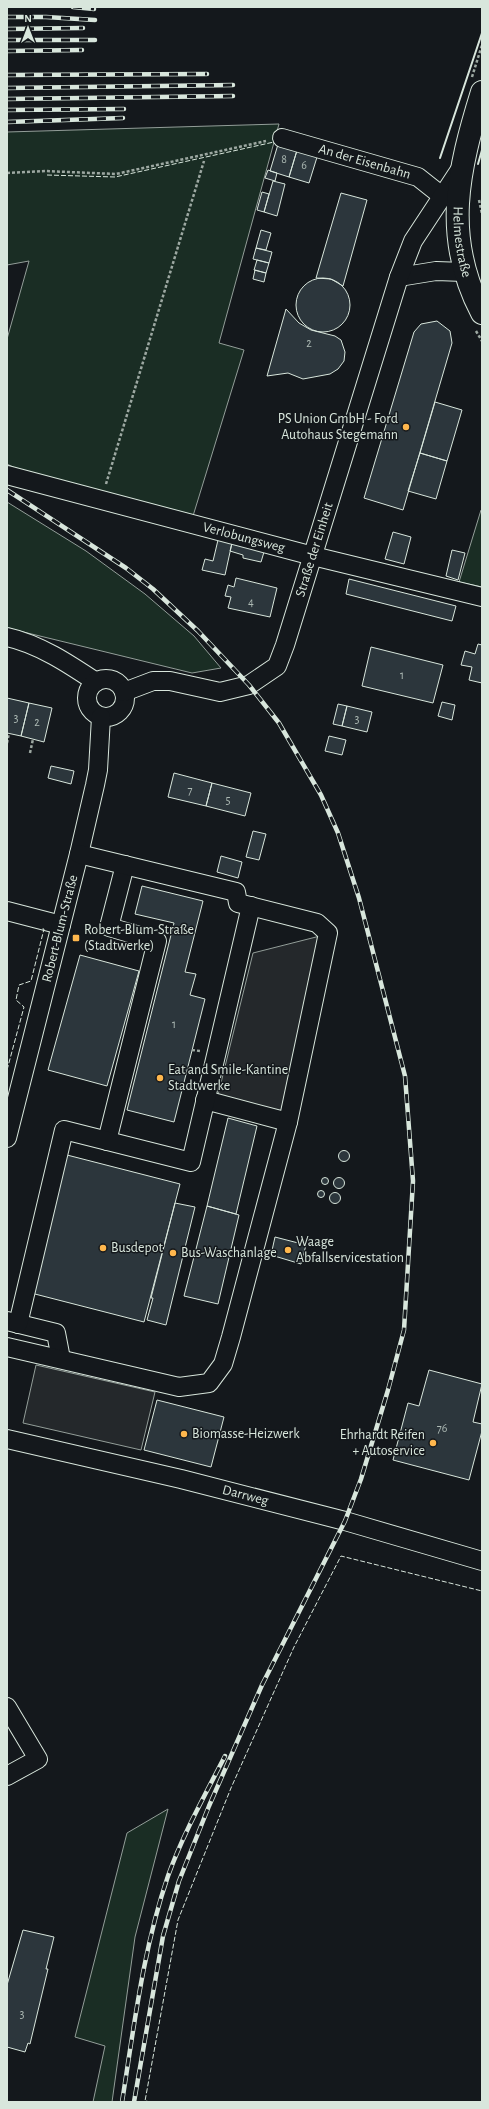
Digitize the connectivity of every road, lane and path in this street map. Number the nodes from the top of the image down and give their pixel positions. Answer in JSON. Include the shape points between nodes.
{"nodes":[{"id":1,"x":482,"y":92,"type":"edge"},
{"id":2,"x":282,"y":138,"type":"joint"},
{"id":3,"x":204,"y":161,"type":"dead end"},
{"id":4,"x":461,"y":168,"type":"junction"},
{"id":5,"x":7,"y":173,"type":"edge"},
{"id":6,"x":442,"y":196,"type":"junction"},
{"id":7,"x":464,"y":272,"type":"junction"},
{"id":8,"x":399,"y":277,"type":"junction"},
{"id":9,"x":482,"y":313,"type":"edge"},
{"id":10,"x":7,"y":475,"type":"edge"},
{"id":11,"x":102,"y":500,"type":"junction"},
{"id":12,"x":313,"y":556,"type":"junction"},
{"id":13,"x":482,"y":597,"type":"edge"},
{"id":14,"x":7,"y":637,"type":"edge"},
{"id":15,"x":96,"y":682,"type":"junction"},
{"id":16,"x":124,"y":692,"type":"junction"},
{"id":17,"x":101,"y":717,"type":"junction"},
{"id":18,"x":10,"y":733,"type":"dead end"},
{"id":19,"x":33,"y":739,"type":"dead end"},
{"id":20,"x":7,"y":742,"type":"edge"},
{"id":21,"x":30,"y":753,"type":"dead end"},
{"id":22,"x":79,"y":854,"type":"junction"},
{"id":23,"x":125,"y":865,"type":"junction"},
{"id":24,"x":251,"y":906,"type":"junction"},
{"id":25,"x":7,"y":911,"type":"edge"},
{"id":26,"x":61,"y":925,"type":"junction"},
{"id":27,"x":14,"y":1083,"type":"edge"},
{"id":28,"x":205,"y":1100,"type":"junction"},
{"id":29,"x":288,"y":1122,"type":"junction"},
{"id":30,"x":7,"y":1138,"type":"edge"},
{"id":31,"x":107,"y":1141,"type":"junction"},
{"id":32,"x":12,"y":1323,"type":"edge"},
{"id":33,"x":7,"y":1346,"type":"edge"},
{"id":34,"x":62,"y":1359,"type":"junction"},
{"id":35,"x":7,"y":1439,"type":"edge"},
{"id":36,"x":482,"y":1561,"type":"edge"},
{"id":37,"x":7,"y":1707,"type":"edge"},
{"id":38,"x":7,"y":1776,"type":"edge"}],
"edges":[{"from":1,"to":4,"type":"main road","name":"Helmestraße"},
{"from":2,"to":5,"type":"path","via":[[116,174],[45,171]]},
{"from":2,"to":6,"type":"street","name":"An der Eisenbahn","via":[[418,177]]},
{"from":3,"to":11,"type":"path"},
{"from":4,"to":6,"type":"street","name":"Straße der Einheit"},
{"from":4,"to":7,"type":"main road","name":"Helmestraße","via":[[457,212],[458,241]]},
{"from":6,"to":8,"type":"street","name":"Straße der Einheit","via":[[412,241]]},
{"from":7,"to":8,"type":"street","via":[[436,271]]},
{"from":7,"to":9,"type":"main road","name":"Helmestraße"},
{"from":8,"to":12,"type":"street","name":"Straße der Einheit"},
{"from":10,"to":11,"type":"street","name":"Verlobungsweg"},
{"from":11,"to":12,"type":"street","name":"Verlobungsweg"},
{"from":12,"to":13,"type":"street","name":"Verlobungsweg"},
{"from":12,"to":16,"type":"street","name":"Straße der Einheit","via":[[277,666],[249,685],[220,692],[170,681],[153,681]]},
{"from":14,"to":15,"type":"street","via":[[22,640],[69,664]]},
{"from":15,"to":16,"type":"street","via":[[108,679],[116,682]]},
{"from":15,"to":17,"type":"street","via":[[91,686],[86,699],[93,713]]},
{"from":16,"to":17,"type":"street","via":[[122,710],[107,718]]},
{"from":17,"to":22,"type":"street","name":"Robert-Blum-Straße","via":[[98,770]]},
{"from":18,"to":20,"type":"path"},
{"from":19,"to":21,"type":"path"},
{"from":22,"to":23,"type":"street"},
{"from":22,"to":26,"type":"street","name":"Robert-Blum-Straße"},
{"from":23,"to":24,"type":"street","via":[[236,892],[238,903]]},
{"from":23,"to":31,"type":"street","via":[[109,927],[157,942]]},
{"from":24,"to":28,"type":"street"},
{"from":24,"to":29,"type":"street","via":[[317,923],[328,933]]},
{"from":25,"to":26,"type":"street"},
{"from":26,"to":27,"type":"street","name":"Robert-Blum-Straße"},
{"from":27,"to":30,"type":"street","name":"Robert-Blum-Straße"},
{"from":28,"to":29,"type":"street"},
{"from":28,"to":31,"type":"street","via":[[191,1162]]},
{"from":29,"to":34,"type":"street","via":[[223,1364],[209,1383],[179,1388]]},
{"from":31,"to":32,"type":"street","via":[[64,1130]]},
{"from":32,"to":34,"type":"street","via":[[56,1333]]},
{"from":33,"to":34,"type":"street"},
{"from":35,"to":36,"type":"street","name":"Darrweg","via":[[181,1479],[345,1521]]},
{"from":37,"to":38,"type":"street","via":[[38,1760]]}]}
